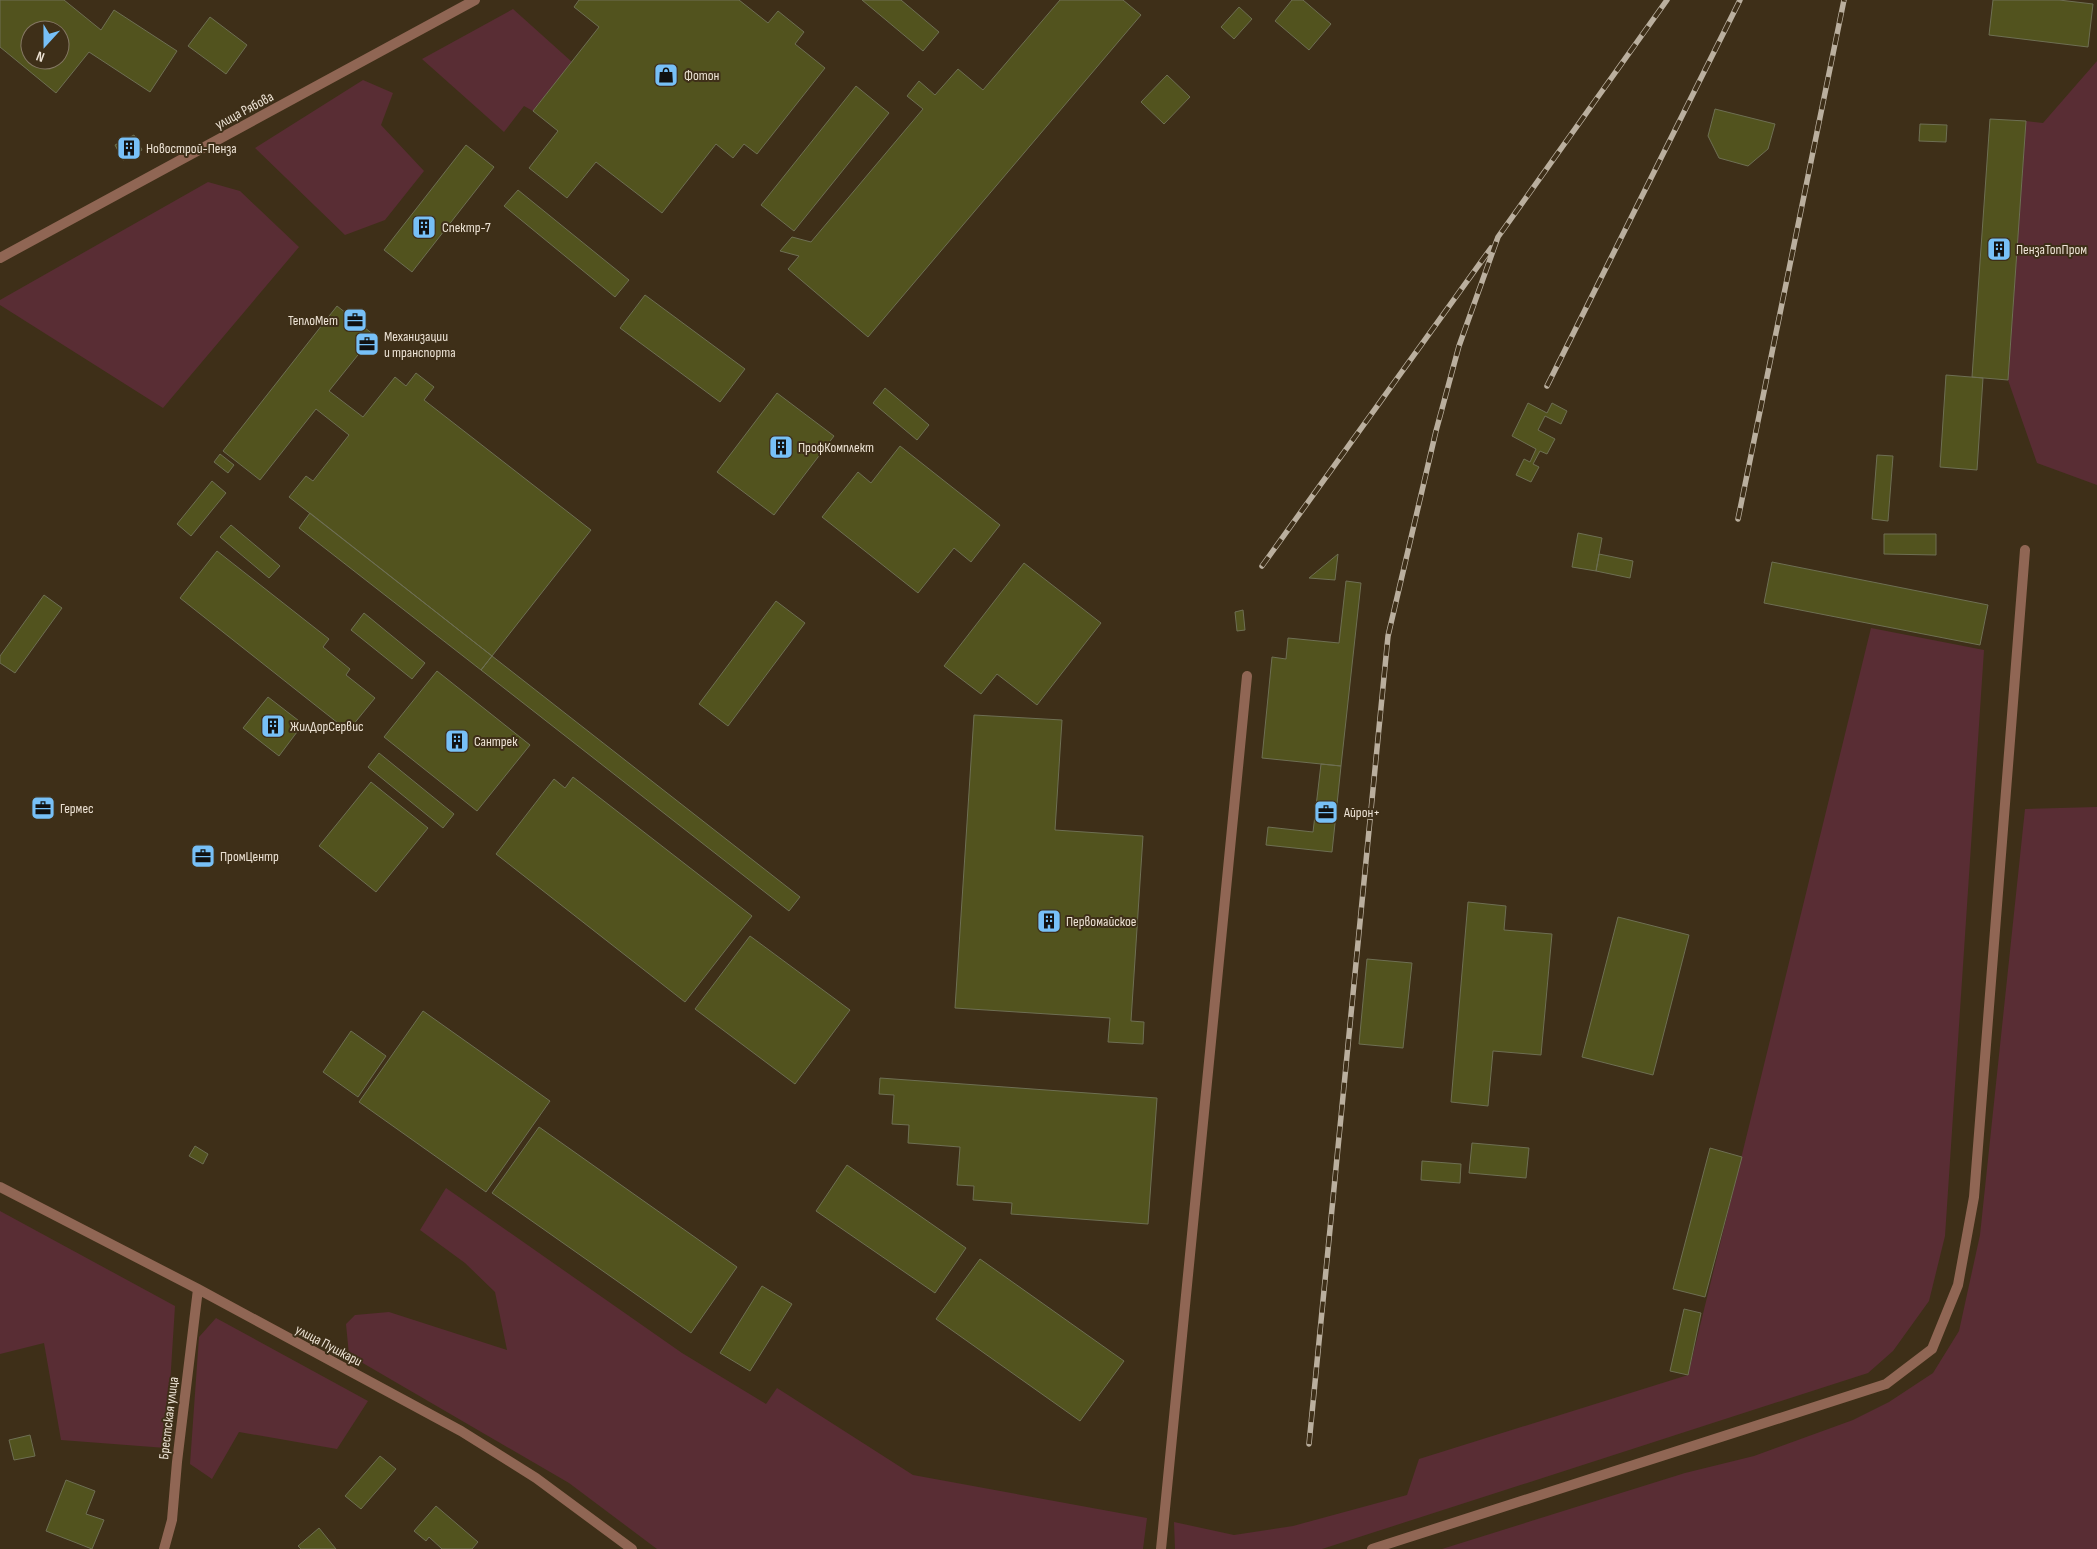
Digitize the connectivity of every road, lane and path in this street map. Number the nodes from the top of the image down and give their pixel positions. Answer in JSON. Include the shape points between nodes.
{"nodes":[{"id":1,"x":475,"y":0,"type":"edge"},
{"id":2,"x":0,"y":258,"type":"edge"},
{"id":3,"x":2025,"y":550,"type":"dead end"},
{"id":4,"x":1247,"y":676,"type":"dead end"},
{"id":5,"x":0,"y":1187,"type":"edge"},
{"id":6,"x":198,"y":1289,"type":"junction"},
{"id":7,"x":164,"y":1549,"type":"edge"},
{"id":8,"x":632,"y":1549,"type":"edge"},
{"id":9,"x":1161,"y":1549,"type":"edge"},
{"id":10,"x":1372,"y":1549,"type":"edge"}],
"edges":[{"from":1,"to":2,"type":"street","name":"улица Рябова"},
{"from":3,"to":10,"type":"street","via":[[1974,1198],[1958,1285],[1932,1349],[1886,1384]]},
{"from":4,"to":9,"type":"street"},
{"from":5,"to":6,"type":"street","name":"улица Пушкари"},
{"from":6,"to":7,"type":"street","name":"Брестская улица","via":[[172,1520]]},
{"from":6,"to":8,"type":"street","name":"улица Пушкари","via":[[461,1431],[536,1478]]}]}
